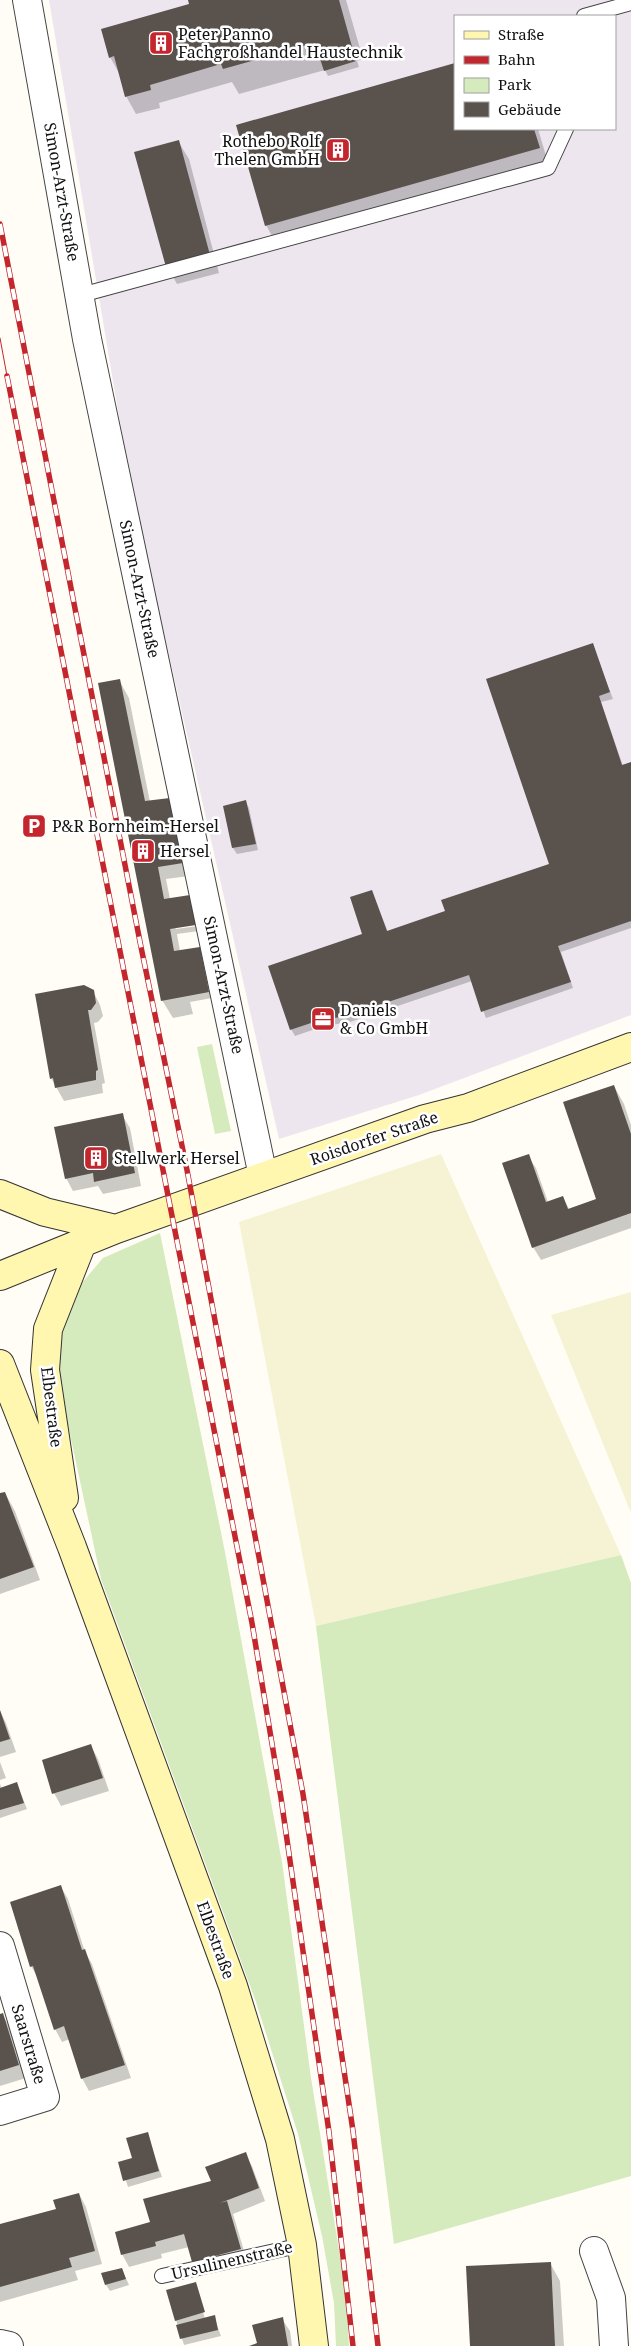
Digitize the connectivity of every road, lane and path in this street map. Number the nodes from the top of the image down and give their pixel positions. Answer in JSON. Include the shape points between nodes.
{"nodes":[{"id":1,"x":27,"y":0,"type":"edge"},
{"id":2,"x":631,"y":3,"type":"edge"},
{"id":3,"x":588,"y":15,"type":"edge"},
{"id":4,"x":566,"y":130,"type":"edge"},
{"id":5,"x":81,"y":295,"type":"junction"},
{"id":6,"x":631,"y":1047,"type":"edge"},
{"id":7,"x":263,"y":1176,"type":"junction"},
{"id":8,"x":0,"y":1194,"type":"edge"},
{"id":9,"x":116,"y":1229,"type":"junction"},
{"id":10,"x":82,"y":1243,"type":"junction"},
{"id":11,"x":0,"y":1276,"type":"edge"},
{"id":12,"x":0,"y":1364,"type":"edge"},
{"id":13,"x":72,"y":1547,"type":"junction"},
{"id":14,"x":0,"y":1946,"type":"edge"},
{"id":15,"x":0,"y":2111,"type":"edge"},
{"id":16,"x":302,"y":2245,"type":"junction"},
{"id":17,"x":594,"y":2251,"type":"dead end"},
{"id":18,"x":162,"y":2276,"type":"dead end"},
{"id":19,"x":0,"y":2344,"type":"edge"},
{"id":20,"x":9,"y":2346,"type":"edge"},
{"id":21,"x":314,"y":2346,"type":"edge"},
{"id":22,"x":614,"y":2346,"type":"edge"}],
"edges":[{"from":1,"to":5,"type":"street","name":"Simon-Arzt-Straße"},
{"from":2,"to":3,"type":"lane"},
{"from":4,"to":5,"type":"lane","via":[[548,168]]},
{"from":5,"to":7,"type":"street","name":"Simon-Arzt-Straße","via":[[87,339]]},
{"from":6,"to":7,"type":"main road","name":"Roisdorfer Straße","via":[[468,1108],[425,1119]]},
{"from":7,"to":9,"type":"main road","name":"Roisdorfer Straße"},
{"from":8,"to":9,"type":"main road","via":[[45,1212]]},
{"from":9,"to":10,"type":"main road","name":"Roisdorfer Straße"},
{"from":10,"to":11,"type":"main road","name":"Roisdorfer Straße"},
{"from":10,"to":13,"type":"main road","name":"Elbestraße","via":[[48,1329],[45,1370]]},
{"from":12,"to":13,"type":"main road","name":"Elbestraße"},
{"from":13,"to":16,"type":"main road","name":"Elbestraße","via":[[233,1986],[280,2139]]},
{"from":14,"to":15,"type":"street","name":"Saarstraße","via":[[45,2097]]},
{"from":16,"to":18,"type":"lane","name":"Ursulinenstraße"},
{"from":16,"to":21,"type":"main road","name":"Elbestraße"},
{"from":17,"to":22,"type":"street","via":[[611,2298]]},
{"from":19,"to":20,"type":"street"}]}
